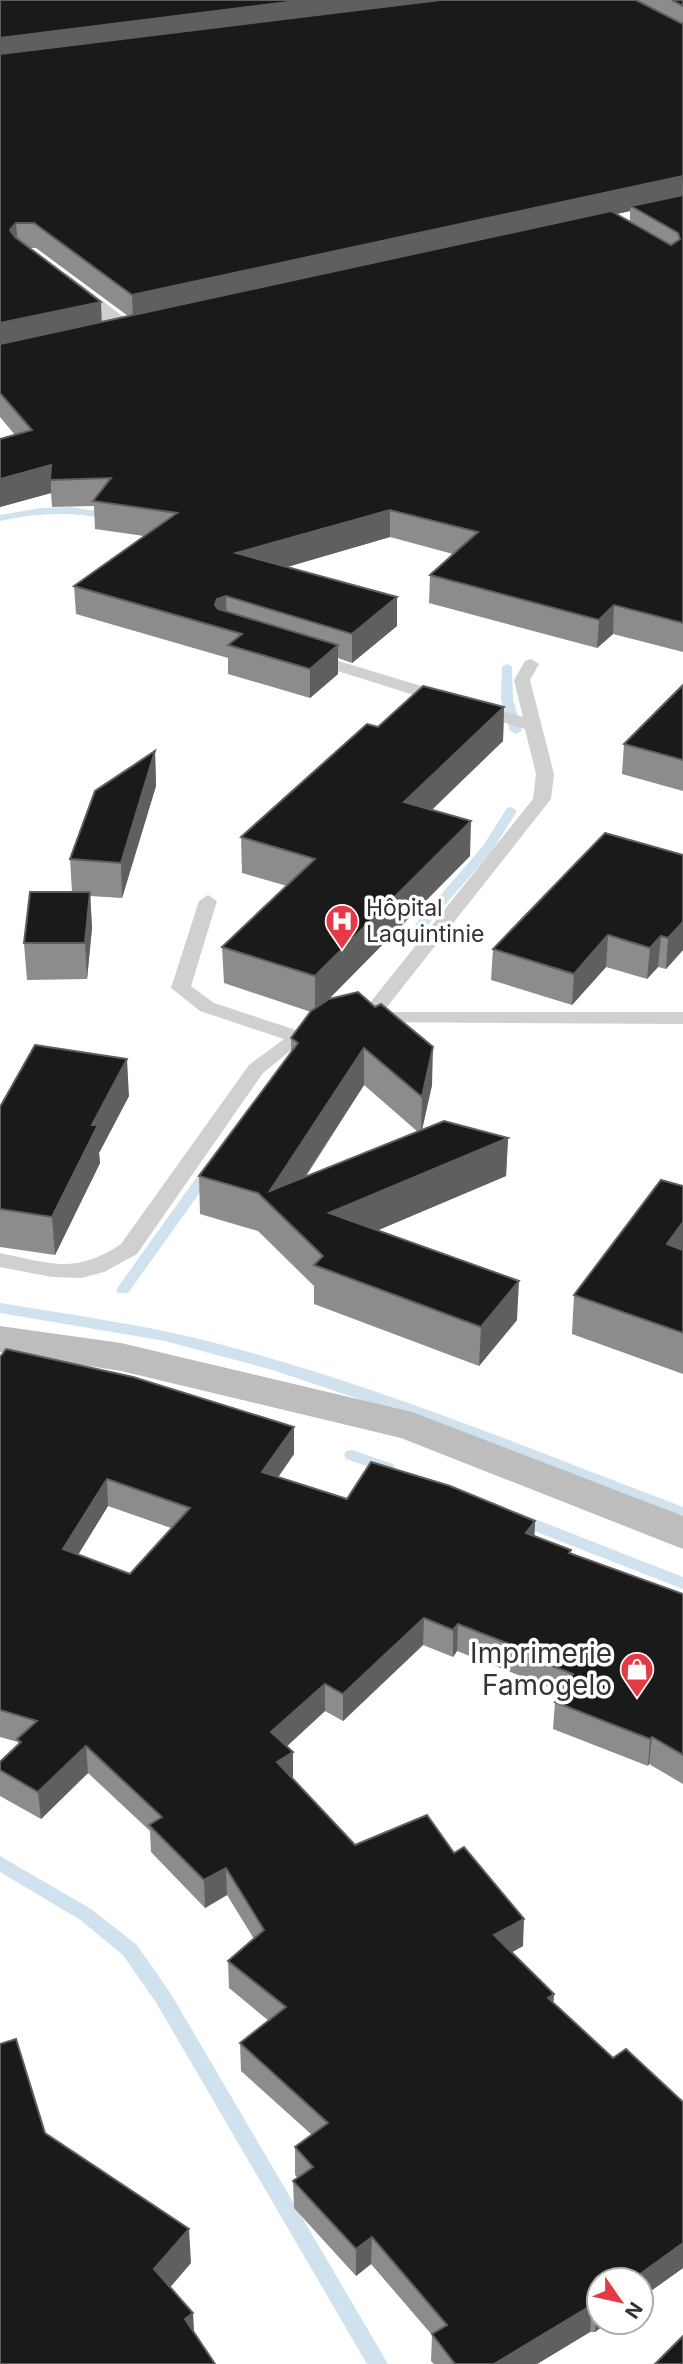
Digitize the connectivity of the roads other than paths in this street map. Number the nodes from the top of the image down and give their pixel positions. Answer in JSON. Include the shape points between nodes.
{"nodes":[{"id":1,"x":36,"y":262,"type":"edge"},
{"id":2,"x":155,"y":326,"type":"edge"},
{"id":3,"x":128,"y":332,"type":"junction"},
{"id":4,"x":103,"y":338,"type":"edge"},
{"id":5,"x":293,"y":652,"type":"edge"},
{"id":6,"x":531,"y":664,"type":"dead end"},
{"id":7,"x":531,"y":725,"type":"junction"},
{"id":8,"x":208,"y":901,"type":"dead end"},
{"id":9,"x":368,"y":1018,"type":"junction"},
{"id":10,"x":683,"y":1018,"type":"edge"},
{"id":11,"x":301,"y":1038,"type":"junction"},
{"id":12,"x":0,"y":1260,"type":"edge"},
{"id":13,"x":0,"y":1339,"type":"edge"},
{"id":14,"x":683,"y":1532,"type":"edge"}],
"edges":[{"from":1,"to":3,"type":"street"},
{"from":2,"to":3,"type":"street"},
{"from":3,"to":4,"type":"street"},
{"from":5,"to":7,"type":"lane"},
{"from":6,"to":7,"type":"lane","via":[[522,680]]},
{"from":7,"to":9,"type":"lane","via":[[545,774],[542,799]]},
{"from":8,"to":11,"type":"lane","via":[[181,988],[207,1007]]},
{"from":9,"to":10,"type":"lane"},
{"from":9,"to":11,"type":"lane","via":[[322,1027]]},
{"from":11,"to":12,"type":"lane","via":[[256,1069],[128,1249],[109,1265],[82,1273]]},
{"from":13,"to":14,"type":"main road","via":[[121,1357],[412,1426]]}]}
